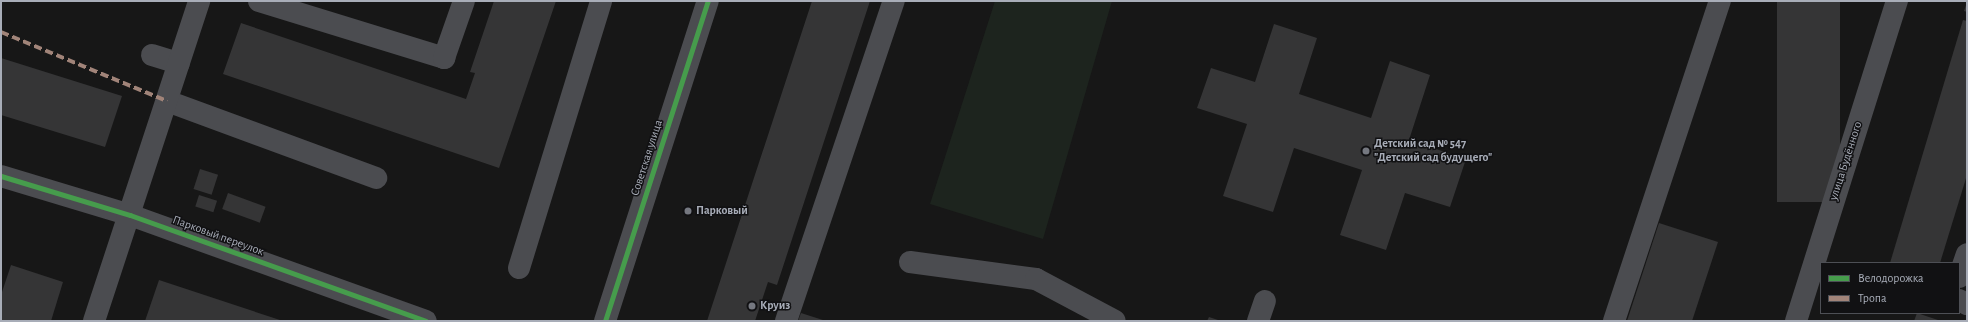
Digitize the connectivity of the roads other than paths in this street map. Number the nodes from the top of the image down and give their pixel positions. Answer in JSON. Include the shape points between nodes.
{"nodes":[{"id":1,"x":199,"y":1,"type":"edge"},
{"id":2,"x":259,"y":1,"type":"edge"},
{"id":3,"x":464,"y":1,"type":"edge"},
{"id":4,"x":601,"y":1,"type":"edge"},
{"id":5,"x":708,"y":1,"type":"edge"},
{"id":6,"x":894,"y":1,"type":"edge"},
{"id":7,"x":1720,"y":1,"type":"edge"},
{"id":8,"x":1897,"y":1,"type":"edge"},
{"id":9,"x":152,"y":55,"type":"dead end"},
{"id":10,"x":179,"y":63,"type":"junction"},
{"id":11,"x":167,"y":101,"type":"junction"},
{"id":12,"x":1,"y":176,"type":"edge"},
{"id":13,"x":376,"y":178,"type":"dead end"},
{"id":14,"x":130,"y":215,"type":"junction"},
{"id":15,"x":1967,"y":254,"type":"edge"},
{"id":16,"x":910,"y":262,"type":"dead end"},
{"id":17,"x":519,"y":268,"type":"dead end"},
{"id":18,"x":1960,"y":274,"type":"edge"},
{"id":19,"x":1265,"y":301,"type":"dead end"},
{"id":20,"x":94,"y":321,"type":"edge"},
{"id":21,"x":426,"y":321,"type":"edge"},
{"id":22,"x":605,"y":321,"type":"edge"},
{"id":23,"x":786,"y":321,"type":"edge"},
{"id":24,"x":1115,"y":321,"type":"edge"},
{"id":25,"x":1258,"y":321,"type":"edge"},
{"id":26,"x":1614,"y":321,"type":"edge"},
{"id":27,"x":1796,"y":321,"type":"edge"}],
"edges":[{"from":1,"to":10,"type":"street"},
{"from":2,"to":3,"type":"street","via":[[444,58]]},
{"from":4,"to":17,"type":"street"},
{"from":5,"to":22,"type":"street","name":"Советская улица"},
{"from":6,"to":23,"type":"street"},
{"from":7,"to":26,"type":"street"},
{"from":8,"to":27,"type":"street","name":"улица Будённого"},
{"from":9,"to":10,"type":"street"},
{"from":10,"to":11,"type":"street"},
{"from":11,"to":13,"type":"street"},
{"from":11,"to":14,"type":"street"},
{"from":12,"to":14,"type":"street","name":"Парковый переулок"},
{"from":14,"to":20,"type":"street"},
{"from":14,"to":21,"type":"street","name":"Парковый переулок"},
{"from":15,"to":18,"type":"street"},
{"from":16,"to":24,"type":"street","via":[[1036,279]]},
{"from":19,"to":25,"type":"street"}]}
